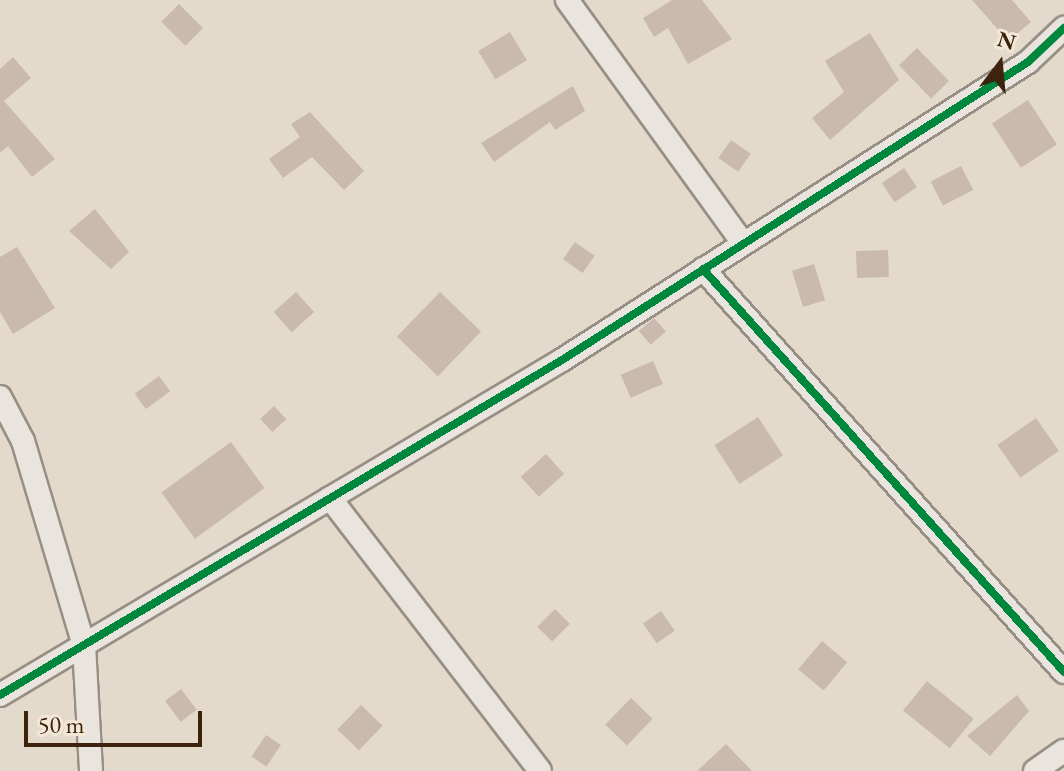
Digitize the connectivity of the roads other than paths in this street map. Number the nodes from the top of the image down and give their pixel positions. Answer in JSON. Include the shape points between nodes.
{"nodes":[{"id":1,"x":567,"y":0,"type":"edge"},
{"id":2,"x":1064,"y":28,"type":"edge"},
{"id":3,"x":743,"y":243,"type":"junction"},
{"id":4,"x":703,"y":269,"type":"junction"},
{"id":5,"x":0,"y":397,"type":"edge"},
{"id":6,"x":330,"y":498,"type":"junction"},
{"id":7,"x":84,"y":645,"type":"junction"},
{"id":8,"x":1064,"y":672,"type":"edge"},
{"id":9,"x":0,"y":695,"type":"edge"},
{"id":10,"x":1064,"y":751,"type":"edge"},
{"id":11,"x":91,"y":771,"type":"edge"},
{"id":12,"x":540,"y":771,"type":"edge"},
{"id":13,"x":1035,"y":771,"type":"edge"}],
"edges":[{"from":1,"to":3,"type":"street"},
{"from":2,"to":3,"type":"street","via":[[1028,62]]},
{"from":3,"to":4,"type":"street"},
{"from":4,"to":6,"type":"street"},
{"from":4,"to":8,"type":"street"},
{"from":5,"to":7,"type":"street","via":[[23,441]]},
{"from":6,"to":7,"type":"street"},
{"from":6,"to":12,"type":"street"},
{"from":7,"to":9,"type":"street"},
{"from":7,"to":11,"type":"street"},
{"from":10,"to":13,"type":"street"}]}
